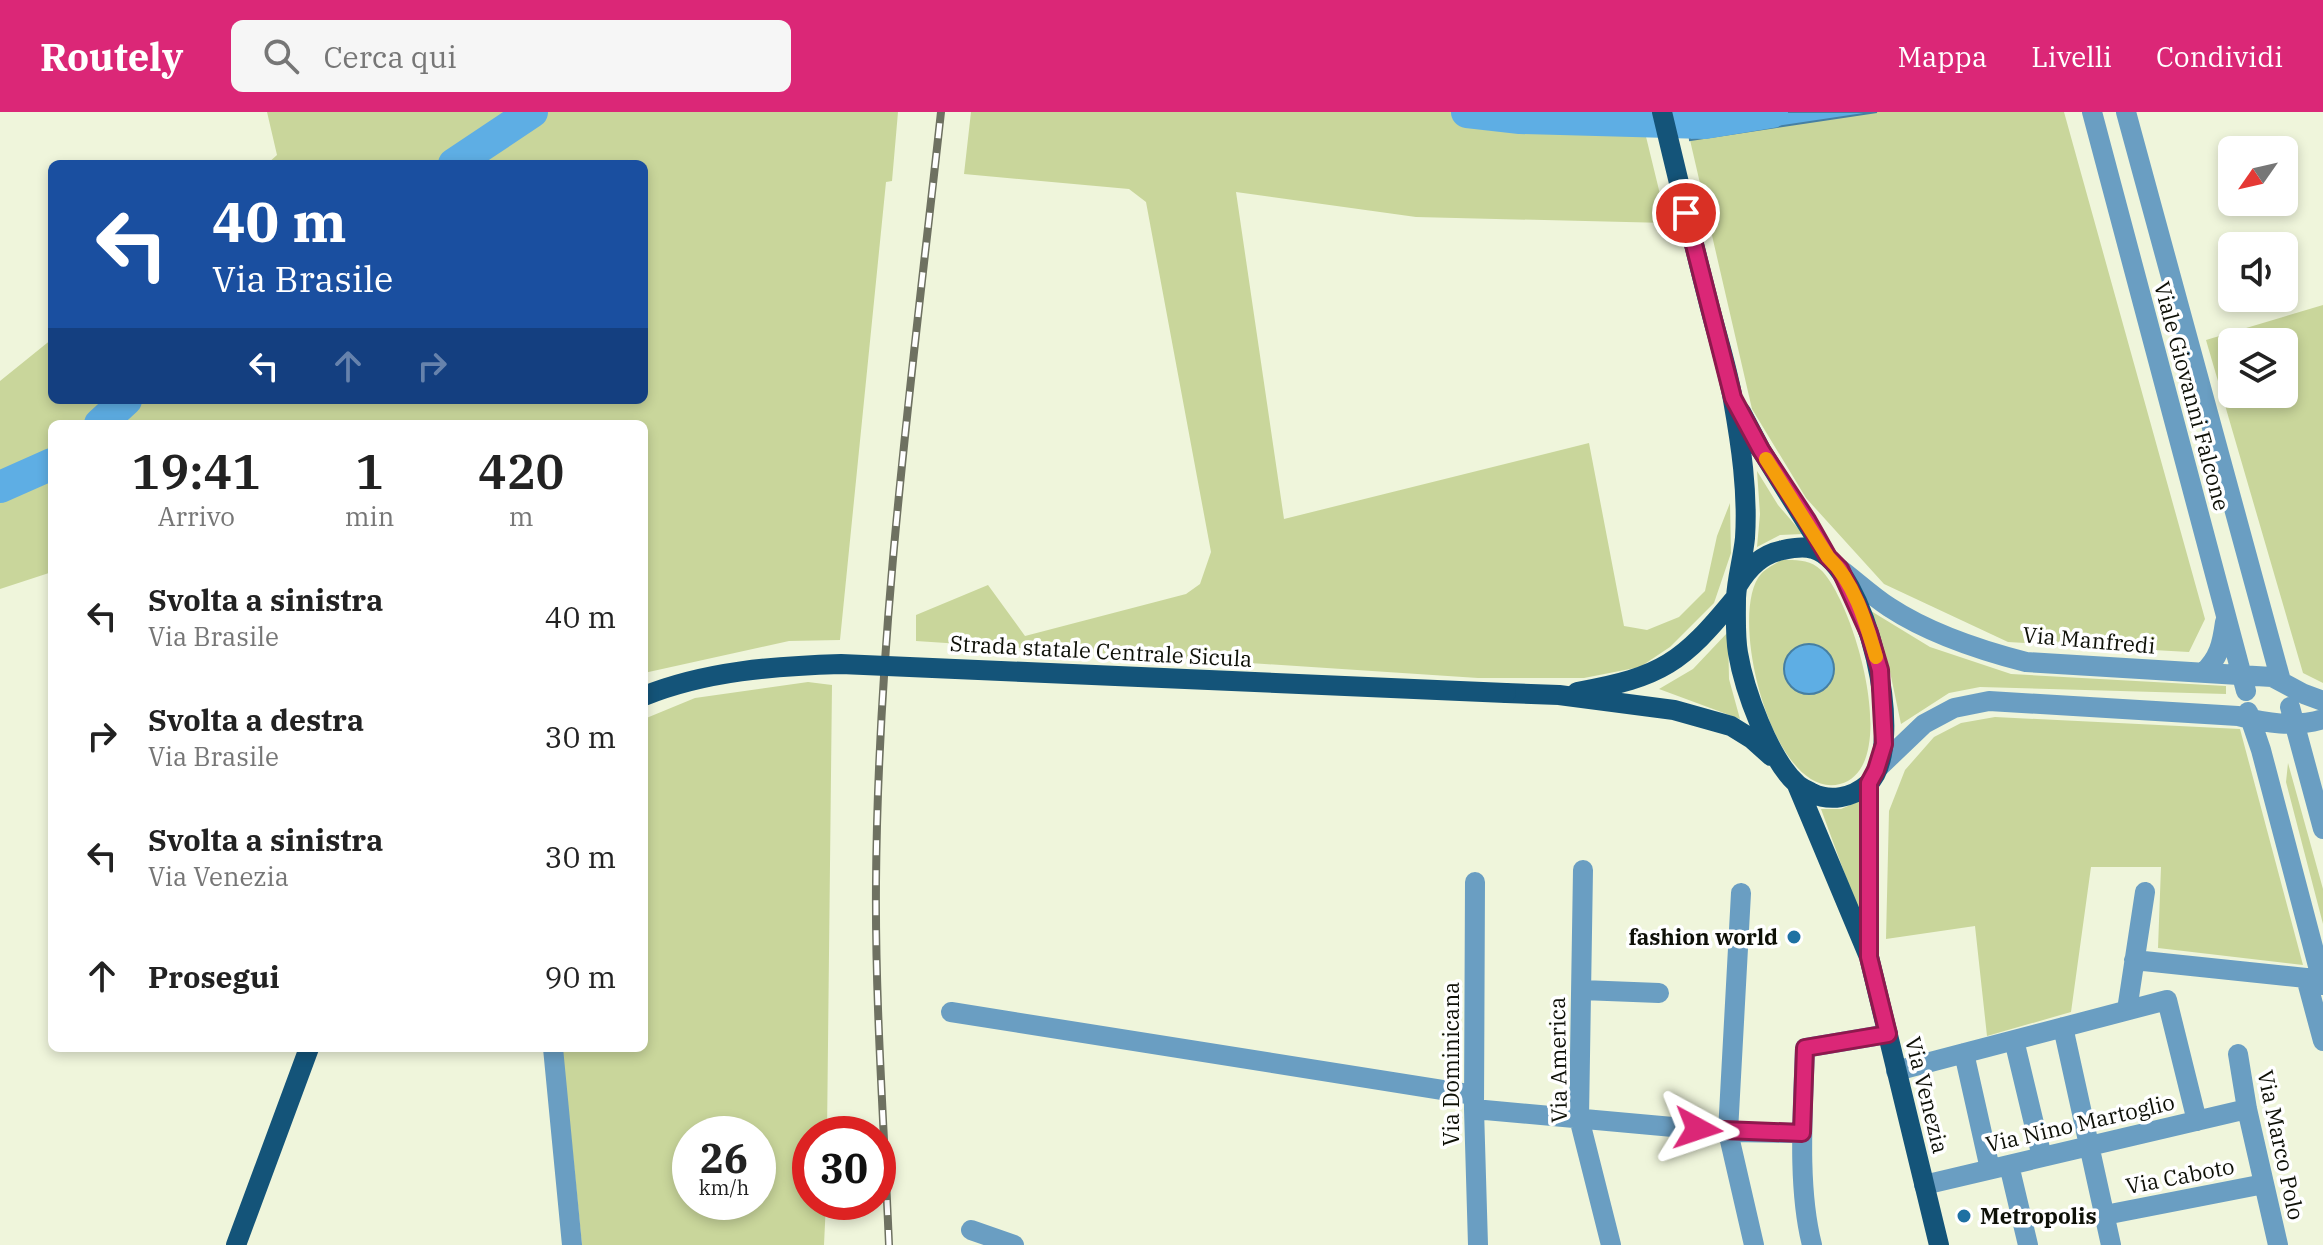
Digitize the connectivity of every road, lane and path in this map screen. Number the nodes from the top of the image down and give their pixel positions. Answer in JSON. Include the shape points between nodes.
{"nodes":[{"id":1,"x":1662,"y":112,"type":"edge"},
{"id":2,"x":2092,"y":112,"type":"edge"},
{"id":3,"x":2126,"y":112,"type":"edge"},
{"id":4,"x":1733,"y":398,"type":"junction"},
{"id":5,"x":1834,"y":563,"type":"junction"},
{"id":6,"x":1737,"y":591,"type":"junction"},
{"id":7,"x":2225,"y":614,"type":"junction"},
{"id":8,"x":2203,"y":673,"type":"junction"},
{"id":9,"x":648,"y":695,"type":"edge"},
{"id":10,"x":1559,"y":695,"type":"junction"},
{"id":11,"x":2267,"y":701,"type":"junction"},
{"id":12,"x":2322,"y":714,"type":"edge"},
{"id":13,"x":2304,"y":754,"type":"junction"},
{"id":14,"x":1783,"y":766,"type":"junction"},
{"id":15,"x":1872,"y":777,"type":"junction"},
{"id":16,"x":1797,"y":785,"type":"junction"},
{"id":17,"x":2323,"y":829,"type":"edge"},
{"id":18,"x":1583,"y":870,"type":"dead end"},
{"id":19,"x":1475,"y":882,"type":"dead end"},
{"id":20,"x":2145,"y":892,"type":"dead end"},
{"id":21,"x":1741,"y":893,"type":"dead end"},
{"id":22,"x":1869,"y":957,"type":"junction"},
{"id":23,"x":2134,"y":960,"type":"junction"},
{"id":24,"x":2317,"y":980,"type":"edge"},
{"id":25,"x":1582,"y":990,"type":"junction"},
{"id":26,"x":1659,"y":993,"type":"dead end"},
{"id":27,"x":2127,"y":1010,"type":"junction"},
{"id":28,"x":951,"y":1012,"type":"dead end"},
{"id":29,"x":2063,"y":1027,"type":"junction"},
{"id":30,"x":1888,"y":1034,"type":"junction"},
{"id":31,"x":2014,"y":1040,"type":"junction"},
{"id":32,"x":2323,"y":1041,"type":"edge"},
{"id":33,"x":308,"y":1052,"type":"edge"},
{"id":34,"x":553,"y":1052,"type":"edge"},
{"id":35,"x":1964,"y":1053,"type":"junction"},
{"id":36,"x":2238,"y":1054,"type":"dead end"},
{"id":37,"x":1896,"y":1071,"type":"junction"},
{"id":38,"x":1474,"y":1102,"type":"junction"},
{"id":39,"x":2247,"y":1109,"type":"junction"},
{"id":40,"x":1579,"y":1118,"type":"junction"},
{"id":41,"x":2197,"y":1121,"type":"junction"},
{"id":42,"x":1728,"y":1132,"type":"junction"},
{"id":43,"x":1802,"y":1133,"type":"junction"},
{"id":44,"x":2089,"y":1146,"type":"junction"},
{"id":45,"x":2042,"y":1157,"type":"junction"},
{"id":46,"x":2000,"y":1167,"type":"junction"},
{"id":47,"x":2264,"y":1184,"type":"junction"},
{"id":48,"x":1924,"y":1185,"type":"junction"},
{"id":49,"x":2105,"y":1215,"type":"junction"},
{"id":50,"x":971,"y":1230,"type":"dead end"},
{"id":51,"x":236,"y":1245,"type":"edge"},
{"id":52,"x":572,"y":1245,"type":"edge"},
{"id":53,"x":1014,"y":1245,"type":"edge"},
{"id":54,"x":1478,"y":1245,"type":"edge"},
{"id":55,"x":1611,"y":1245,"type":"edge"},
{"id":56,"x":1754,"y":1245,"type":"edge"},
{"id":57,"x":1812,"y":1245,"type":"edge"},
{"id":58,"x":1939,"y":1245,"type":"edge"},
{"id":59,"x":2028,"y":1245,"type":"edge"},
{"id":60,"x":2111,"y":1245,"type":"edge"},
{"id":61,"x":2278,"y":1245,"type":"edge"}],
"edges":[{"from":1,"to":4,"type":"main road"},
{"from":2,"to":7,"type":"street","name":"Viale Giovanni Falcone"},
{"from":3,"to":11,"type":"street","name":"Viale Giovanni Falcone"},
{"from":4,"to":5,"type":"main road","name":"Via Venezia"},
{"from":4,"to":6,"type":"main road","via":[[1745,482],[1745,539]]},
{"from":5,"to":6,"type":"main road","name":"Strada statale Centrale Sicula","via":[[1814,549],[1775,551],[1747,570]]},
{"from":5,"to":8,"type":"street","name":"Via Manfredi","via":[[1889,607],[1931,630],[1998,655],[2026,662]]},
{"from":5,"to":15,"type":"main road","name":"Via Venezia","via":[[1865,621],[1880,670],[1884,744]]},
{"from":6,"to":10,"type":"main road","name":"Strada statale Centrale Sicula","via":[[1698,642],[1668,665],[1634,680]]},
{"from":6,"to":14,"type":"main road","via":[[1738,652],[1765,738]]},
{"from":7,"to":8,"type":"street","via":[[2222,645]]},
{"from":7,"to":11,"type":"street","name":"Viale Giovanni Falcone"},
{"from":8,"to":11,"type":"street","name":"Via Manfredi"},
{"from":9,"to":10,"type":"main road","name":"Strada statale Centrale Sicula","bridge":true,"via":[[720,674],[841,664]]},
{"from":10,"to":14,"type":"main road","name":"Strada statale Centrale Sicula","via":[[1674,710],[1731,726]]},
{"from":11,"to":12,"type":"street"},
{"from":11,"to":12,"type":"street"},
{"from":11,"to":13,"type":"street","name":"Viale Giovanni Falcone"},
{"from":11,"to":15,"type":"street","via":[[1989,701],[1954,708],[1924,724]]},
{"from":11,"to":24,"type":"street","name":"Viale Giovanni Falcone","via":[[2261,750]]},
{"from":12,"to":13,"type":"street"},
{"from":13,"to":17,"type":"street","name":"Viale Giovanni Falcone"},
{"from":14,"to":16,"type":"main road","name":"Via Venezia"},
{"from":15,"to":16,"type":"main road","via":[[1842,798],[1823,798]]},
{"from":15,"to":22,"type":"main road","name":"Via Venezia"},
{"from":16,"to":22,"type":"main road","name":"Via Venezia"},
{"from":18,"to":25,"type":"street","name":"Via America"},
{"from":19,"to":38,"type":"street","name":"Via Dominicana"},
{"from":20,"to":23,"type":"street"},
{"from":21,"to":42,"type":"street"},
{"from":22,"to":30,"type":"main road","name":"Via Venezia"},
{"from":23,"to":24,"type":"street"},
{"from":23,"to":27,"type":"street"},
{"from":24,"to":32,"type":"street","name":"Viale Giovanni Falcone"},
{"from":25,"to":26,"type":"street"},
{"from":25,"to":40,"type":"street","name":"Via America"},
{"from":27,"to":29,"type":"street"},
{"from":27,"to":41,"type":"street","via":[[2167,1000]]},
{"from":28,"to":38,"type":"street"},
{"from":29,"to":31,"type":"street"},
{"from":29,"to":44,"type":"street"},
{"from":30,"to":37,"type":"main road","name":"Via Venezia"},
{"from":30,"to":43,"type":"street","via":[[1805,1048]]},
{"from":31,"to":35,"type":"street"},
{"from":31,"to":45,"type":"street"},
{"from":33,"to":51,"type":"main road"},
{"from":34,"to":52,"type":"street"},
{"from":35,"to":37,"type":"street"},
{"from":35,"to":46,"type":"street"},
{"from":36,"to":39,"type":"street","name":"Via Marco Polo"},
{"from":37,"to":48,"type":"main road","name":"Via Venezia"},
{"from":38,"to":40,"type":"street"},
{"from":38,"to":54,"type":"street","name":"Via Dominicana"},
{"from":39,"to":41,"type":"street","name":"Via Nino Martoglio"},
{"from":39,"to":47,"type":"street","name":"Via Marco Polo"},
{"from":40,"to":42,"type":"street"},
{"from":40,"to":55,"type":"street","name":"Via America"},
{"from":41,"to":44,"type":"street","name":"Via Nino Martoglio"},
{"from":42,"to":43,"type":"street"},
{"from":42,"to":56,"type":"street"},
{"from":43,"to":57,"type":"street"},
{"from":44,"to":45,"type":"street","name":"Via Nino Martoglio"},
{"from":44,"to":49,"type":"street"},
{"from":45,"to":46,"type":"street","name":"Via Nino Martoglio"},
{"from":46,"to":48,"type":"street","name":"Via Nino Martoglio"},
{"from":46,"to":59,"type":"street"},
{"from":47,"to":49,"type":"street","name":"Via Caboto"},
{"from":47,"to":61,"type":"street","name":"Via Marco Polo"},
{"from":48,"to":58,"type":"main road","name":"Via Venezia"},
{"from":49,"to":60,"type":"street"},
{"from":50,"to":53,"type":"street"}]}
